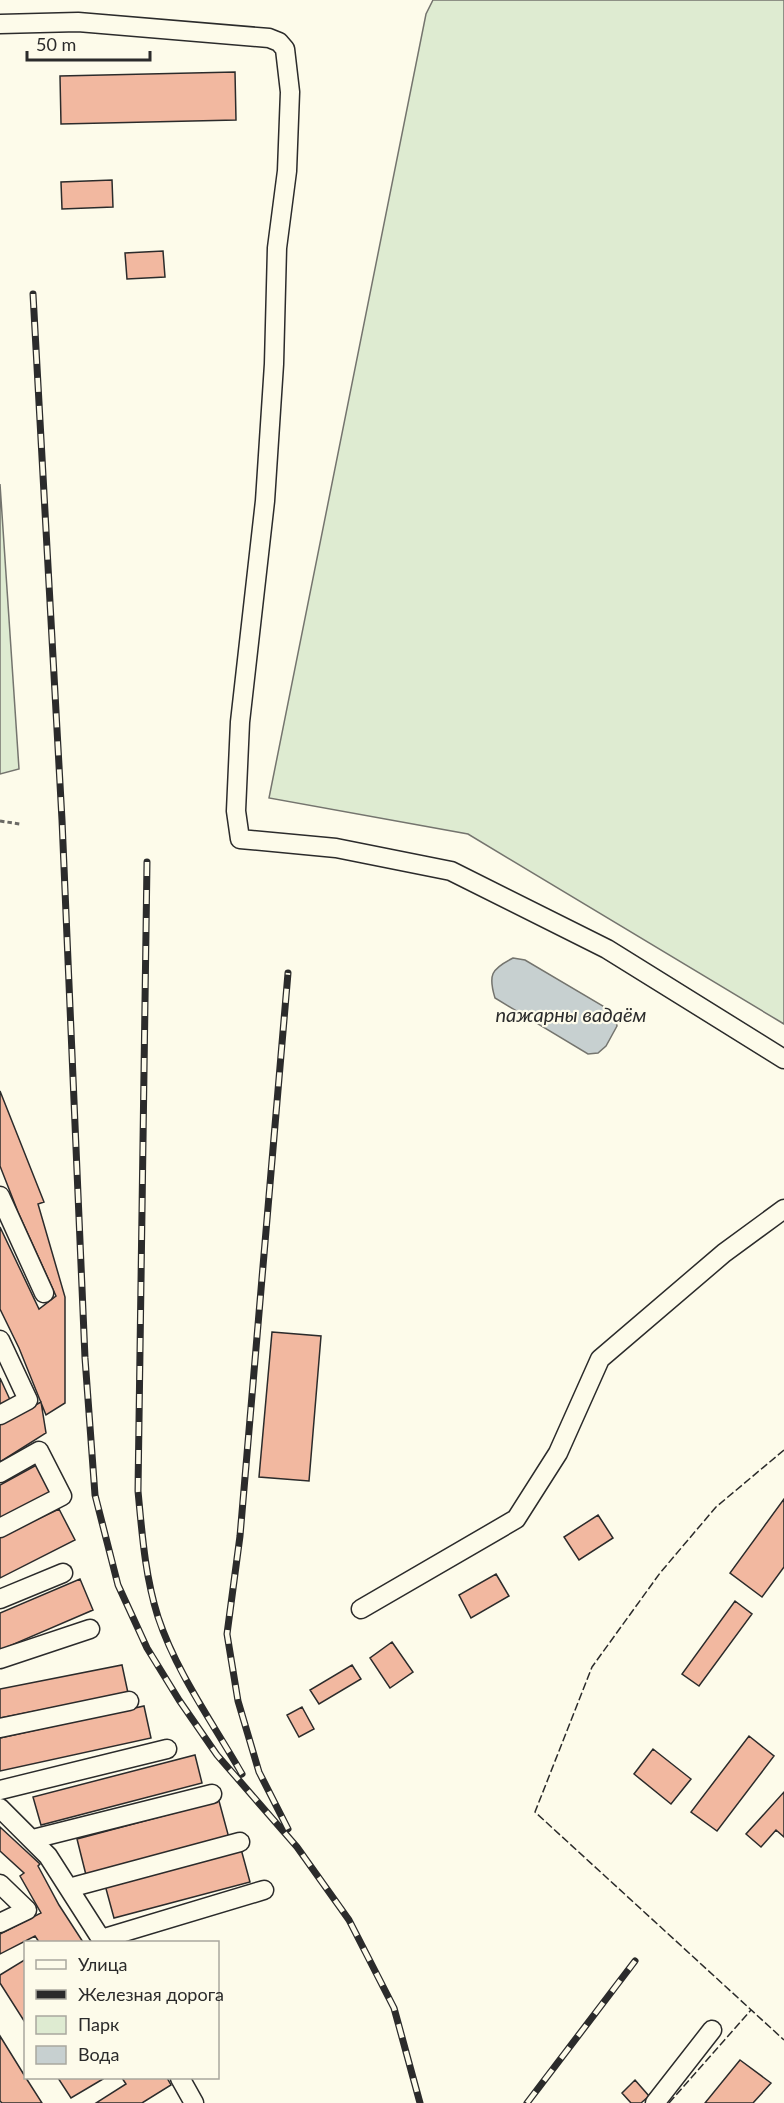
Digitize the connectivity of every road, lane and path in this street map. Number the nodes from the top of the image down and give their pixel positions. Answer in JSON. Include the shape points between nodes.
{"nodes":[{"id":1,"x":0,"y":24,"type":"edge"},
{"id":2,"x":0,"y":821,"type":"edge"},
{"id":3,"x":20,"y":824,"type":"dead end"},
{"id":4,"x":784,"y":1059,"type":"edge"},
{"id":5,"x":0,"y":1196,"type":"edge"},
{"id":6,"x":784,"y":1209,"type":"edge"},
{"id":7,"x":44,"y":1293,"type":"dead end"},
{"id":8,"x":0,"y":1340,"type":"edge"},
{"id":9,"x":0,"y":1415,"type":"edge"},
{"id":10,"x":0,"y":1473,"type":"edge"},
{"id":11,"x":0,"y":1528,"type":"edge"},
{"id":12,"x":63,"y":1572,"type":"dead end"},
{"id":13,"x":0,"y":1599,"type":"edge"},
{"id":14,"x":361,"y":1609,"type":"dead end"},
{"id":15,"x":90,"y":1629,"type":"dead end"},
{"id":16,"x":0,"y":1659,"type":"edge"},
{"id":17,"x":129,"y":1701,"type":"dead end"},
{"id":18,"x":0,"y":1728,"type":"edge"},
{"id":19,"x":167,"y":1749,"type":"dead end"},
{"id":20,"x":0,"y":1790,"type":"edge"},
{"id":21,"x":212,"y":1794,"type":"dead end"},
{"id":22,"x":0,"y":1808,"type":"edge"},
{"id":23,"x":33,"y":1839,"type":"junction"},
{"id":24,"x":240,"y":1842,"type":"dead end"},
{"id":25,"x":0,"y":1884,"type":"edge"},
{"id":26,"x":69,"y":1888,"type":"junction"},
{"id":27,"x":264,"y":1890,"type":"dead end"},
{"id":28,"x":0,"y":1923,"type":"edge"},
{"id":29,"x":102,"y":1941,"type":"edge"},
{"id":30,"x":712,"y":2030,"type":"dead end"},
{"id":31,"x":181,"y":2079,"type":"edge"},
{"id":32,"x":194,"y":2103,"type":"edge"},
{"id":33,"x":655,"y":2103,"type":"edge"}],
"edges":[{"from":1,"to":4,"type":"street","via":[[78,22],[269,38],[285,49],[290,92],[287,171],[277,248],[265,501],[240,722],[236,811],[240,838],[336,848],[451,871],[607,949]]},
{"from":2,"to":3,"type":"path"},
{"from":5,"to":7,"type":"street"},
{"from":6,"to":14,"type":"street","via":[[724,1253],[600,1359],[558,1453],[516,1519]]},
{"from":8,"to":9,"type":"street","via":[[28,1400]]},
{"from":10,"to":11,"type":"street","via":[[39,1451],[62,1496]]},
{"from":12,"to":13,"type":"street"},
{"from":15,"to":16,"type":"street"},
{"from":17,"to":18,"type":"street"},
{"from":19,"to":20,"type":"street"},
{"from":21,"to":23,"type":"street"},
{"from":22,"to":23,"type":"street"},
{"from":23,"to":26,"type":"street"},
{"from":24,"to":26,"type":"street"},
{"from":25,"to":28,"type":"street","via":[[27,1910]]},
{"from":26,"to":29,"type":"street"},
{"from":27,"to":29,"type":"street"},
{"from":30,"to":33,"type":"street"},
{"from":31,"to":32,"type":"street"}]}
